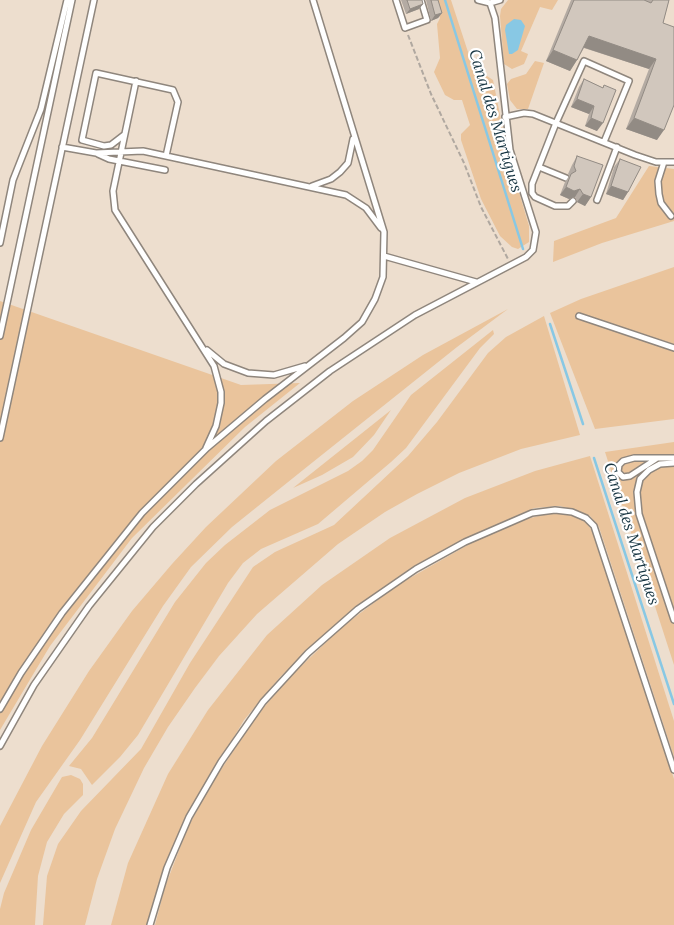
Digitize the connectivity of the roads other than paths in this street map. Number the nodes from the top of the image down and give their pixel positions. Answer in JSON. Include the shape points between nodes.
{"nodes":[{"id":1,"x":67,"y":0,"type":"edge"},
{"id":2,"x":72,"y":0,"type":"edge"},
{"id":3,"x":94,"y":0,"type":"edge"},
{"id":4,"x":312,"y":0,"type":"edge"},
{"id":5,"x":396,"y":0,"type":"edge"},
{"id":6,"x":421,"y":0,"type":"edge"},
{"id":7,"x":478,"y":0,"type":"edge"},
{"id":8,"x":500,"y":0,"type":"edge"},
{"id":9,"x":490,"y":3,"type":"junction"},
{"id":10,"x":136,"y":81,"type":"junction"},
{"id":11,"x":506,"y":116,"type":"junction"},
{"id":12,"x":556,"y":123,"type":"junction"},
{"id":13,"x":352,"y":128,"type":"junction"},
{"id":14,"x":125,"y":133,"type":"junction"},
{"id":15,"x":604,"y":142,"type":"junction"},
{"id":16,"x":62,"y":147,"type":"junction"},
{"id":17,"x":617,"y":147,"type":"junction"},
{"id":18,"x":121,"y":152,"type":"junction"},
{"id":19,"x":96,"y":153,"type":"junction"},
{"id":20,"x":166,"y":156,"type":"junction"},
{"id":21,"x":119,"y":161,"type":"junction"},
{"id":22,"x":664,"y":162,"type":"junction"},
{"id":23,"x":674,"y":162,"type":"edge"},
{"id":24,"x":539,"y":167,"type":"junction"},
{"id":25,"x":165,"y":170,"type":"dead end"},
{"id":26,"x":566,"y":178,"type":"dead end"},
{"id":27,"x":309,"y":186,"type":"junction"},
{"id":28,"x":597,"y":200,"type":"dead end"},
{"id":29,"x":573,"y":201,"type":"dead end"},
{"id":30,"x":670,"y":216,"type":"dead end"},
{"id":31,"x":384,"y":232,"type":"junction"},
{"id":32,"x":0,"y":243,"type":"edge"},
{"id":33,"x":384,"y":256,"type":"junction"},
{"id":34,"x":476,"y":282,"type":"junction"},
{"id":35,"x":579,"y":316,"type":"dead end"},
{"id":36,"x":0,"y":336,"type":"edge"},
{"id":37,"x":203,"y":347,"type":"junction"},
{"id":38,"x":674,"y":348,"type":"edge"},
{"id":39,"x":311,"y":363,"type":"junction"},
{"id":40,"x":0,"y":438,"type":"edge"},
{"id":41,"x":204,"y":450,"type":"junction"},
{"id":42,"x":674,"y":458,"type":"edge"},
{"id":43,"x":656,"y":460,"type":"junction"},
{"id":44,"x":674,"y":463,"type":"edge"},
{"id":45,"x":674,"y":620,"type":"edge"},
{"id":46,"x":0,"y":708,"type":"edge"},
{"id":47,"x":0,"y":746,"type":"edge"},
{"id":48,"x":674,"y":770,"type":"edge"},
{"id":49,"x":150,"y":925,"type":"edge"}],
"edges":[{"from":1,"to":32,"type":"lane","via":[[41,109],[13,180]]},
{"from":2,"to":36,"type":"lane"},
{"from":3,"to":16,"type":"lane"},
{"from":4,"to":13,"type":"lane"},
{"from":5,"to":6,"type":"lane","via":[[405,28],[428,20]]},
{"from":7,"to":9,"type":"lane"},
{"from":8,"to":9,"type":"lane"},
{"from":9,"to":11,"type":"lane","via":[[495,18]]},
{"from":10,"to":14,"type":"lane"},
{"from":10,"to":14,"type":"lane","via":[[96,73],[82,140],[111,145]]},
{"from":10,"to":20,"type":"lane","via":[[173,90],[177,96]]},
{"from":11,"to":12,"type":"lane","via":[[524,113]]},
{"from":11,"to":34,"type":"lane","via":[[510,150],[536,232],[533,250],[526,257]]},
{"from":12,"to":15,"type":"lane"},
{"from":12,"to":15,"type":"lane","via":[[584,61],[629,81]]},
{"from":12,"to":24,"type":"lane"},
{"from":13,"to":27,"type":"lane","via":[[354,142],[348,163],[331,179]]},
{"from":13,"to":31,"type":"lane"},
{"from":14,"to":18,"type":"lane"},
{"from":15,"to":17,"type":"lane"},
{"from":16,"to":19,"type":"lane"},
{"from":16,"to":40,"type":"lane"},
{"from":17,"to":22,"type":"lane"},
{"from":17,"to":28,"type":"lane"},
{"from":18,"to":19,"type":"lane"},
{"from":18,"to":20,"type":"lane","via":[[143,151]]},
{"from":18,"to":21,"type":"lane"},
{"from":19,"to":21,"type":"lane"},
{"from":20,"to":27,"type":"lane"},
{"from":21,"to":25,"type":"lane"},
{"from":21,"to":37,"type":"lane","via":[[113,191],[114,210]]},
{"from":22,"to":23,"type":"lane"},
{"from":22,"to":30,"type":"lane","via":[[658,181],[659,194]]},
{"from":24,"to":26,"type":"lane"},
{"from":24,"to":29,"type":"lane","via":[[532,184],[532,193],[536,197],[555,206],[568,206]]},
{"from":27,"to":31,"type":"lane","via":[[357,200],[375,217]]},
{"from":31,"to":33,"type":"lane"},
{"from":33,"to":34,"type":"lane"},
{"from":33,"to":39,"type":"lane","via":[[383,278],[362,322]]},
{"from":34,"to":47,"type":"lane","via":[[415,315],[330,371],[266,421],[196,484],[153,527],[89,606],[34,685]]},
{"from":35,"to":38,"type":"lane"},
{"from":37,"to":39,"type":"lane","via":[[224,364],[248,373],[274,375]]},
{"from":37,"to":41,"type":"lane","via":[[214,366],[221,392],[220,414]]},
{"from":39,"to":41,"type":"lane"},
{"from":41,"to":46,"type":"lane","via":[[142,513],[87,580]]},
{"from":42,"to":43,"type":"lane"},
{"from":43,"to":43,"type":"lane","via":[[634,458],[623,461],[618,465],[618,472],[623,477],[630,476]]},
{"from":44,"to":45,"type":"lane","via":[[660,464],[649,470],[640,479],[637,492],[639,514]]},
{"from":48,"to":49,"type":"lane","via":[[594,526],[572,512],[532,513],[465,542],[416,569],[358,609],[308,653],[263,702],[221,762],[189,818],[167,868]]}]}
